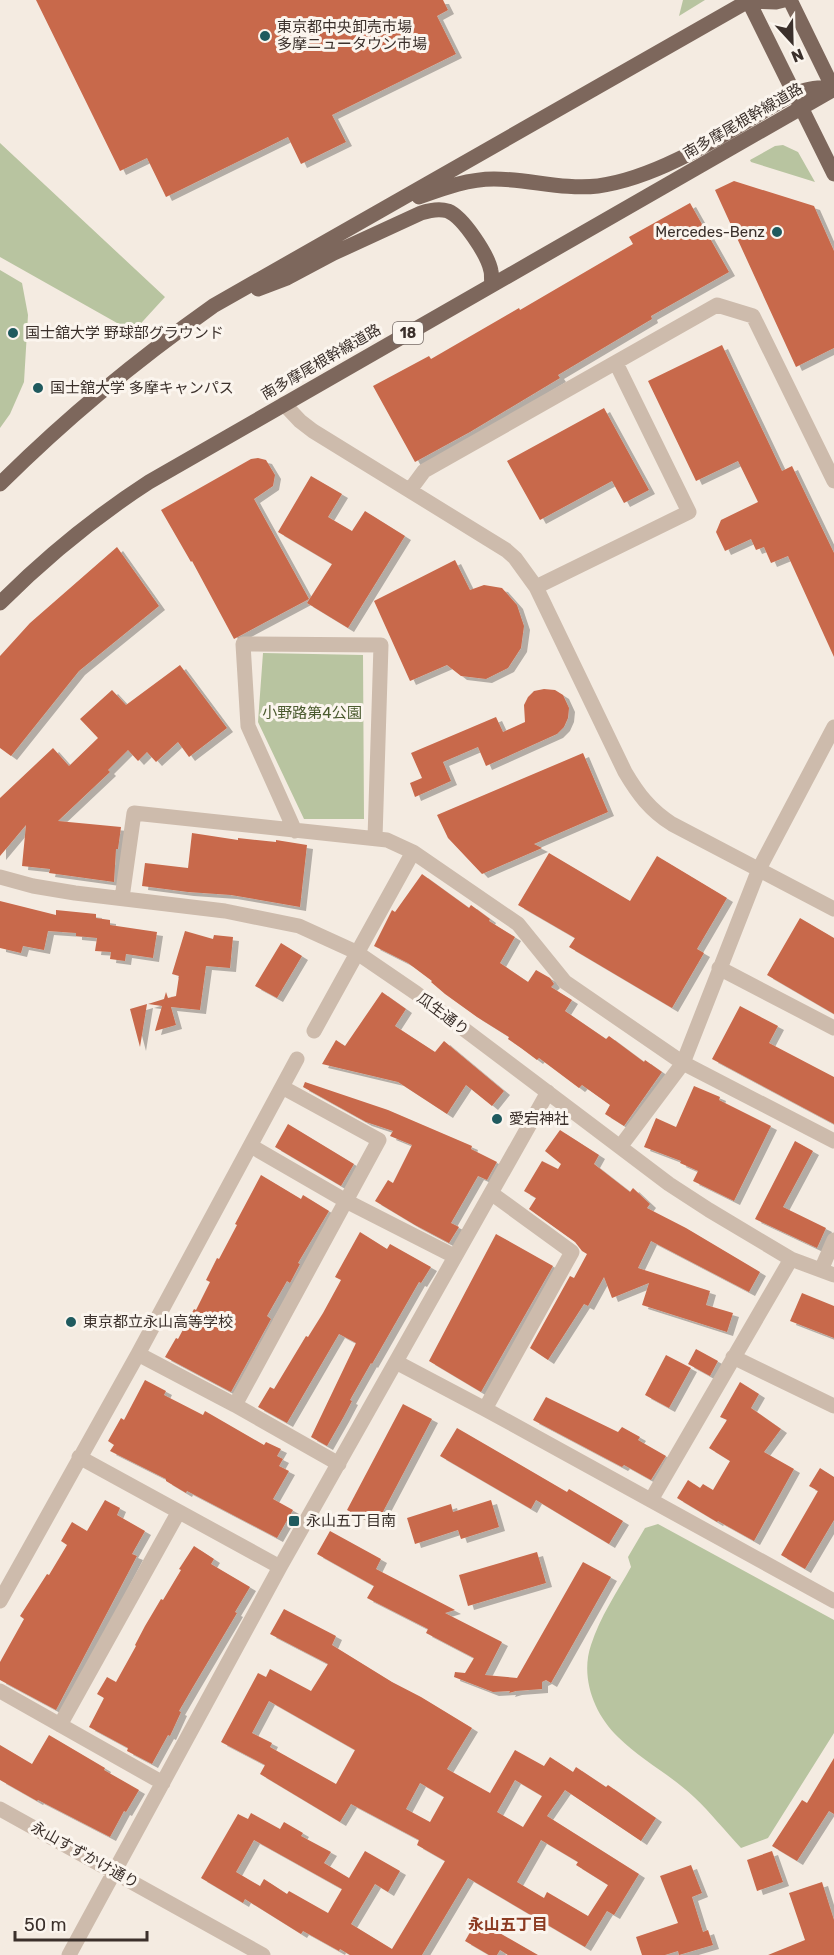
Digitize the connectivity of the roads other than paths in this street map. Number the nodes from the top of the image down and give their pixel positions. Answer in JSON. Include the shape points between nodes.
{"nodes":[{"id":1,"x":749,"y":0,"type":"edge"},
{"id":2,"x":784,"y":0,"type":"edge"},
{"id":3,"x":790,"y":0,"type":"edge"},
{"id":4,"x":834,"y":89,"type":"edge"},
{"id":5,"x":795,"y":93,"type":"junction"},
{"id":6,"x":802,"y":108,"type":"junction"},
{"id":7,"x":834,"y":174,"type":"edge"},
{"id":8,"x":379,"y":212,"type":"junction"},
{"id":9,"x":492,"y":285,"type":"junction"},
{"id":10,"x":213,"y":306,"type":"junction"},
{"id":11,"x":616,"y":363,"type":"junction"},
{"id":12,"x":284,"y":404,"type":"junction"},
{"id":13,"x":834,"y":481,"type":"edge"},
{"id":14,"x":0,"y":484,"type":"edge"},
{"id":15,"x":410,"y":490,"type":"junction"},
{"id":16,"x":536,"y":587,"type":"junction"},
{"id":17,"x":0,"y":603,"type":"edge"},
{"id":18,"x":834,"y":727,"type":"edge"},
{"id":19,"x":295,"y":831,"type":"junction"},
{"id":20,"x":375,"y":838,"type":"junction"},
{"id":21,"x":413,"y":852,"type":"junction"},
{"id":22,"x":759,"y":869,"type":"junction"},
{"id":23,"x":0,"y":877,"type":"edge"},
{"id":24,"x":122,"y":898,"type":"junction"},
{"id":25,"x":834,"y":909,"type":"edge"},
{"id":26,"x":356,"y":952,"type":"junction"},
{"id":27,"x":719,"y":968,"type":"junction"},
{"id":28,"x":834,"y":1028,"type":"edge"},
{"id":29,"x":314,"y":1031,"type":"dead end"},
{"id":30,"x":297,"y":1059,"type":"dead end"},
{"id":31,"x":682,"y":1063,"type":"junction"},
{"id":32,"x":282,"y":1087,"type":"junction"},
{"id":33,"x":548,"y":1092,"type":"junction"},
{"id":34,"x":834,"y":1141,"type":"edge"},
{"id":35,"x":251,"y":1146,"type":"junction"},
{"id":36,"x":620,"y":1147,"type":"junction"},
{"id":37,"x":491,"y":1193,"type":"junction"},
{"id":38,"x":346,"y":1201,"type":"junction"},
{"id":39,"x":834,"y":1240,"type":"edge"},
{"id":40,"x":454,"y":1256,"type":"junction"},
{"id":41,"x":791,"y":1259,"type":"junction"},
{"id":42,"x":827,"y":1273,"type":"edge"},
{"id":43,"x":138,"y":1354,"type":"junction"},
{"id":44,"x":733,"y":1357,"type":"junction"},
{"id":45,"x":396,"y":1362,"type":"junction"},
{"id":46,"x":235,"y":1405,"type":"junction"},
{"id":47,"x":834,"y":1406,"type":"edge"},
{"id":48,"x":485,"y":1409,"type":"junction"},
{"id":49,"x":79,"y":1457,"type":"junction"},
{"id":50,"x":339,"y":1464,"type":"junction"},
{"id":51,"x":651,"y":1500,"type":"junction"},
{"id":52,"x":178,"y":1513,"type":"junction"},
{"id":53,"x":280,"y":1567,"type":"junction"},
{"id":54,"x":0,"y":1601,"type":"edge"},
{"id":55,"x":834,"y":1601,"type":"edge"},
{"id":56,"x":0,"y":1691,"type":"edge"},
{"id":57,"x":60,"y":1725,"type":"junction"},
{"id":58,"x":163,"y":1784,"type":"junction"},
{"id":59,"x":0,"y":1809,"type":"edge"},
{"id":60,"x":113,"y":1871,"type":"junction"},
{"id":61,"x":69,"y":1955,"type":"edge"},
{"id":62,"x":263,"y":1955,"type":"edge"}],
"edges":[{"from":1,"to":2,"type":"main road"},
{"from":1,"to":5,"type":"main road"},
{"from":1,"to":8,"type":"main road"},
{"from":3,"to":4,"type":"main road"},
{"from":4,"to":5,"type":"main road","via":[[817,87]]},
{"from":4,"to":6,"type":"main road","name":"南多摩尾根幹線道路","number":"18"},
{"from":5,"to":6,"type":"main road"},
{"from":5,"to":8,"type":"main road","via":[[665,166],[621,182],[575,188],[511,180],[472,181]]},
{"from":6,"to":7,"type":"main road"},
{"from":6,"to":9,"type":"main road","name":"南多摩尾根幹線道路","number":"18"},
{"from":8,"to":10,"type":"main road"},
{"from":9,"to":10,"type":"main road","via":[[488,263],[464,222],[446,210],[432,210],[287,278]]},
{"from":9,"to":12,"type":"main road","name":"南多摩尾根幹線道路","number":"18"},
{"from":10,"to":14,"type":"main road","via":[[106,388]]},
{"from":11,"to":13,"type":"street","via":[[717,305],[753,316]]},
{"from":11,"to":15,"type":"street","via":[[424,471]]},
{"from":11,"to":16,"type":"street","via":[[689,513]]},
{"from":12,"to":15,"type":"street","via":[[313,431]]},
{"from":12,"to":17,"type":"main road","name":"南多摩尾根幹線道路","number":"18","via":[[110,508]]},
{"from":15,"to":16,"type":"street","via":[[506,550]]},
{"from":16,"to":22,"type":"street","via":[[637,794],[672,824]]},
{"from":18,"to":22,"type":"street"},
{"from":19,"to":20,"type":"street"},
{"from":19,"to":20,"type":"street","via":[[248,726],[243,644],[381,645]]},
{"from":19,"to":24,"type":"street","via":[[134,813]]},
{"from":20,"to":21,"type":"street"},
{"from":21,"to":26,"type":"street"},
{"from":21,"to":31,"type":"street","via":[[518,924],[565,982]]},
{"from":22,"to":25,"type":"street"},
{"from":22,"to":27,"type":"street"},
{"from":23,"to":24,"type":"street","name":"瓜生通り","via":[[33,886]]},
{"from":24,"to":26,"type":"street","name":"瓜生通り","via":[[225,911],[299,926]]},
{"from":26,"to":29,"type":"street"},
{"from":26,"to":33,"type":"street","name":"瓜生通り"},
{"from":27,"to":28,"type":"street"},
{"from":27,"to":31,"type":"street"},
{"from":30,"to":32,"type":"street"},
{"from":31,"to":34,"type":"street"},
{"from":31,"to":36,"type":"street"},
{"from":32,"to":35,"type":"street"},
{"from":32,"to":38,"type":"street","via":[[379,1140]]},
{"from":33,"to":36,"type":"street","name":"瓜生通り"},
{"from":33,"to":37,"type":"street"},
{"from":35,"to":38,"type":"street"},
{"from":35,"to":43,"type":"street"},
{"from":36,"to":41,"type":"street","name":"瓜生通り","via":[[669,1184]]},
{"from":37,"to":40,"type":"street"},
{"from":37,"to":48,"type":"street","via":[[572,1252]]},
{"from":38,"to":40,"type":"street"},
{"from":38,"to":46,"type":"street"},
{"from":39,"to":42,"type":"street"},
{"from":40,"to":45,"type":"street"},
{"from":41,"to":42,"type":"street","name":"瓜生通り"},
{"from":41,"to":44,"type":"street"},
{"from":43,"to":46,"type":"street"},
{"from":43,"to":49,"type":"street"},
{"from":44,"to":47,"type":"street"},
{"from":44,"to":51,"type":"street"},
{"from":45,"to":48,"type":"street"},
{"from":45,"to":50,"type":"street"},
{"from":46,"to":50,"type":"street"},
{"from":48,"to":51,"type":"street"},
{"from":49,"to":52,"type":"street"},
{"from":49,"to":54,"type":"street"},
{"from":50,"to":53,"type":"street"},
{"from":51,"to":55,"type":"street"},
{"from":52,"to":53,"type":"street"},
{"from":52,"to":57,"type":"street"},
{"from":53,"to":58,"type":"street"},
{"from":56,"to":57,"type":"street"},
{"from":57,"to":58,"type":"street"},
{"from":58,"to":60,"type":"street"},
{"from":59,"to":60,"type":"street","name":"永山すずかけ通り"},
{"from":60,"to":61,"type":"street"},
{"from":60,"to":62,"type":"street","name":"永山すずかけ通り"}]}
